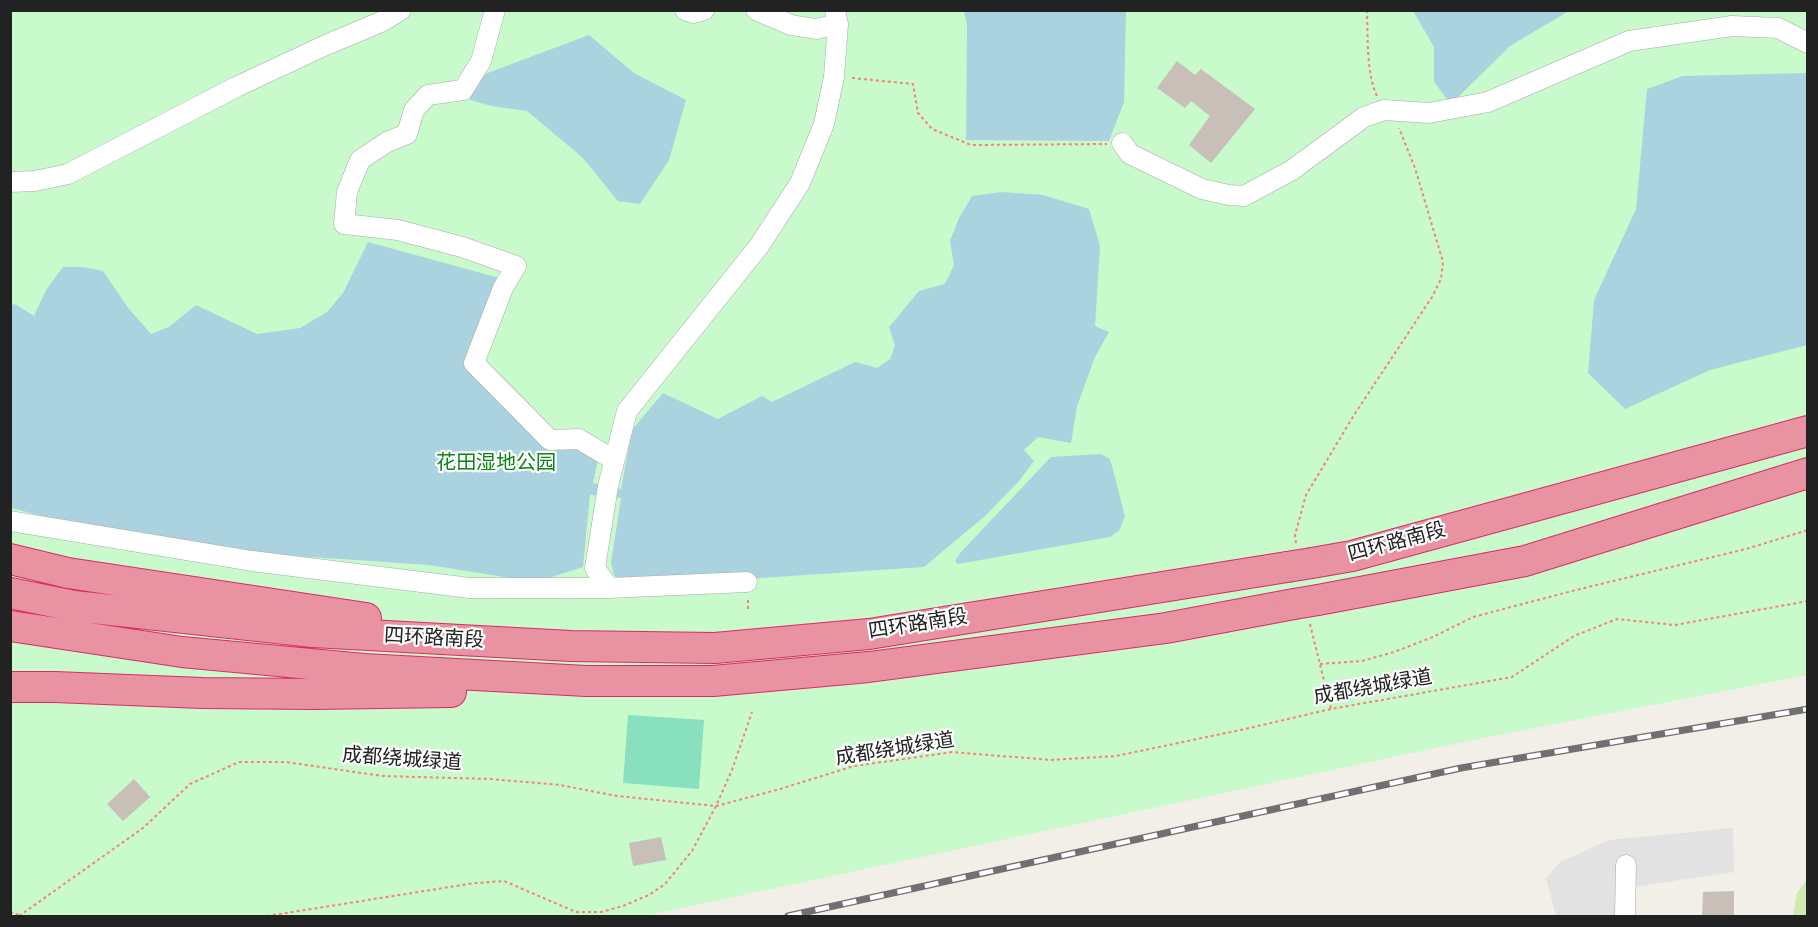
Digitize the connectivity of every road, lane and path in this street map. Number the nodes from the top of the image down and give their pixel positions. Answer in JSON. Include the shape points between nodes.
{"nodes":[{"id":1,"x":401,"y":10,"type":"edge"},
{"id":2,"x":495,"y":10,"type":"edge"},
{"id":3,"x":685,"y":10,"type":"edge"},
{"id":4,"x":704,"y":10,"type":"edge"},
{"id":5,"x":756,"y":10,"type":"edge"},
{"id":6,"x":1367,"y":10,"type":"edge"},
{"id":7,"x":837,"y":17,"type":"edge"},
{"id":8,"x":1738,"y":19,"type":"edge"},
{"id":9,"x":1808,"y":43,"type":"edge"},
{"id":10,"x":834,"y":77,"type":"junction"},
{"id":11,"x":1384,"y":110,"type":"junction"},
{"id":12,"x":1122,"y":143,"type":"joint"},
{"id":13,"x":10,"y":182,"type":"edge"},
{"id":14,"x":1808,"y":431,"type":"edge"},
{"id":15,"x":614,"y":460,"type":"junction"},
{"id":16,"x":1808,"y":473,"type":"edge"},
{"id":17,"x":10,"y":521,"type":"edge"},
{"id":18,"x":1808,"y":530,"type":"edge"},
{"id":19,"x":10,"y":559,"type":"edge"},
{"id":20,"x":1299,"y":559,"type":"junction"},
{"id":21,"x":747,"y":582,"type":"dead end"},
{"id":22,"x":609,"y":588,"type":"junction"},
{"id":23,"x":10,"y":593,"type":"edge"},
{"id":24,"x":1808,"y":601,"type":"edge"},
{"id":25,"x":1307,"y":609,"type":"junction"},
{"id":26,"x":10,"y":626,"type":"edge"},
{"id":27,"x":572,"y":646,"type":"junction"},
{"id":28,"x":1320,"y":664,"type":"junction"},
{"id":29,"x":586,"y":681,"type":"junction"},
{"id":30,"x":10,"y":687,"type":"edge"},
{"id":31,"x":1331,"y":709,"type":"junction"},
{"id":32,"x":752,"y":712,"type":"dead end"},
{"id":33,"x":716,"y":806,"type":"junction"},
{"id":34,"x":1626,"y":865,"type":"dead end"},
{"id":35,"x":10,"y":912,"type":"edge"},
{"id":36,"x":20,"y":916,"type":"edge"},
{"id":37,"x":267,"y":916,"type":"edge"},
{"id":38,"x":1625,"y":916,"type":"edge"}],
"edges":[{"from":1,"to":13,"type":"street","via":[[236,87],[68,174]]},
{"from":2,"to":15,"type":"street","via":[[481,61],[463,90],[428,95],[414,110],[407,134],[360,160],[347,192],[344,224],[398,230],[516,266],[503,288],[474,363],[550,440],[579,439]]},
{"from":3,"to":4,"type":"street","via":[[694,14]]},
{"from":5,"to":7,"type":"street","via":[[790,25],[816,29]]},
{"from":6,"to":11,"type":"path","via":[[1373,88]]},
{"from":7,"to":10,"type":"street"},
{"from":8,"to":9,"type":"street","via":[[1778,28]]},
{"from":8,"to":11,"type":"street","via":[[1732,26],[1629,41],[1488,102],[1429,113]]},
{"from":10,"to":12,"type":"path","via":[[914,84],[918,113],[932,129],[971,146]]},
{"from":10,"to":15,"type":"street","via":[[824,124],[800,183],[759,246],[627,411]]},
{"from":11,"to":12,"type":"street","via":[[1364,117],[1292,170],[1244,196],[1202,189],[1130,154]]},
{"from":11,"to":20,"type":"path","via":[[1400,130],[1414,168],[1443,262],[1441,279],[1306,495],[1295,536]]},
{"from":14,"to":20,"type":"highway","name":"四环路南段","via":[[1352,556]]},
{"from":15,"to":22,"type":"street","via":[[595,567]]},
{"from":16,"to":25,"type":"highway","name":"四环路南段","via":[[1525,561]]},
{"from":17,"to":22,"type":"street","via":[[252,561],[470,588]]},
{"from":18,"to":28,"type":"path","via":[[1473,617],[1433,637],[1362,661]]},
{"from":19,"to":27,"type":"highway","via":[[68,573],[279,606]]},
{"from":20,"to":27,"type":"highway","name":"四环路南段","via":[[869,634],[715,648]]},
{"from":21,"to":22,"type":"street"},
{"from":23,"to":27,"type":"highway","name":"四环路南段","via":[[74,606],[313,633]]},
{"from":24,"to":31,"type":"path","name":"成都绕城绿道","via":[[1675,625],[1617,619],[1574,636],[1512,677]]},
{"from":25,"to":28,"type":"path"},
{"from":25,"to":29,"type":"highway","name":"四环路南段","via":[[869,667],[713,681]]},
{"from":26,"to":29,"type":"highway","name":"四环路南段","via":[[182,652],[364,669]]},
{"from":28,"to":31,"type":"path"},
{"from":29,"to":30,"type":"highway","via":[[448,692],[314,694]]},
{"from":31,"to":33,"type":"path","name":"成都绕城绿道","via":[[1116,756],[1050,760],[953,752],[854,766]]},
{"from":32,"to":33,"type":"path"},
{"from":33,"to":36,"type":"path","name":"成都绕城绿道","via":[[617,796],[560,785],[382,776],[286,762],[239,762],[190,784],[143,828]]},
{"from":33,"to":37,"type":"path","via":[[692,851],[665,884],[649,895],[601,912],[576,912],[504,881]]},
{"from":34,"to":38,"type":"street"},
{"from":35,"to":36,"type":"path"}]}
